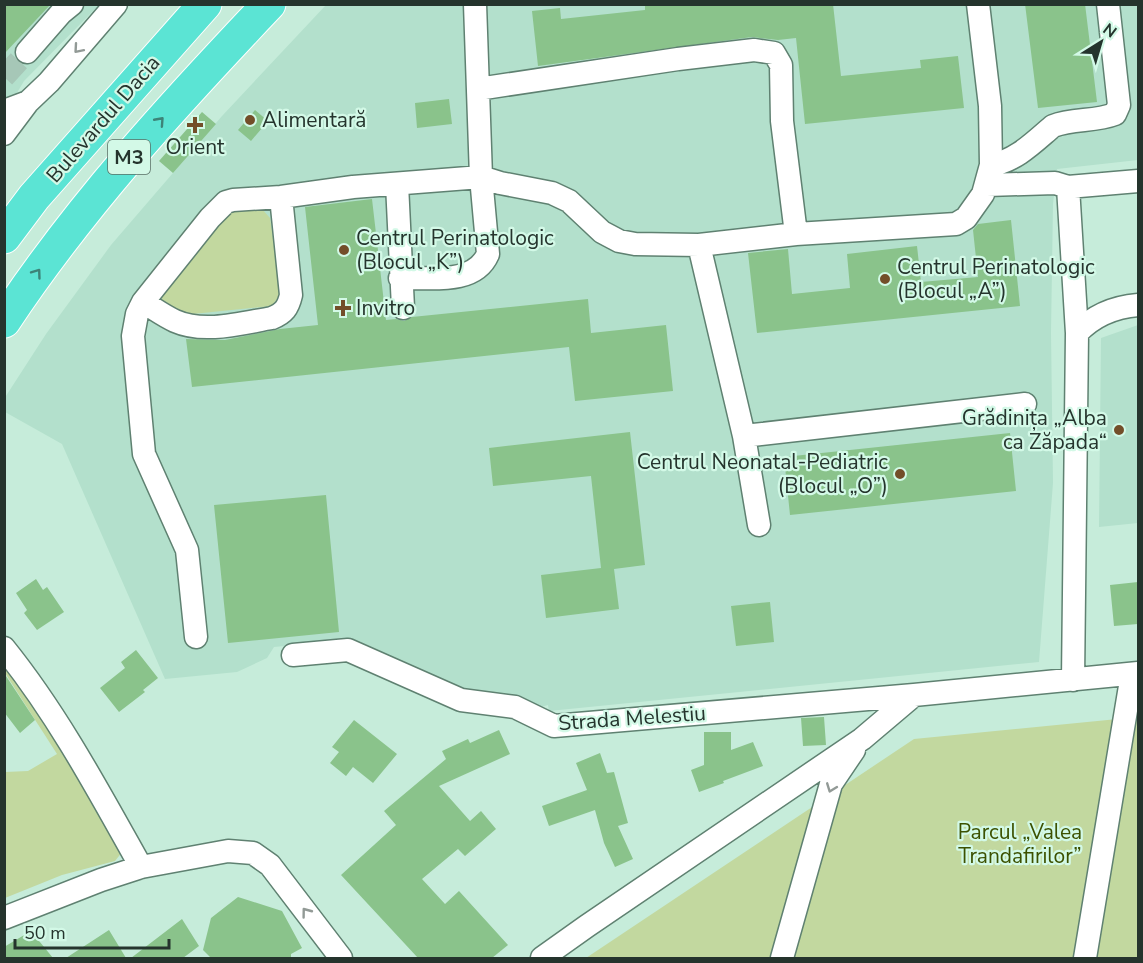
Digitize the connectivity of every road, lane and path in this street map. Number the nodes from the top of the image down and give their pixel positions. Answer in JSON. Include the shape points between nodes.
{"nodes":[{"id":1,"x":72,"y":4,"type":"edge"},
{"id":2,"x":116,"y":4,"type":"edge"},
{"id":3,"x":205,"y":4,"type":"edge"},
{"id":4,"x":269,"y":4,"type":"edge"},
{"id":5,"x":475,"y":4,"type":"edge"},
{"id":6,"x":978,"y":4,"type":"edge"},
{"id":7,"x":1108,"y":4,"type":"edge"},
{"id":8,"x":27,"y":52,"type":"tunnel mouth"},
{"id":9,"x":478,"y":89,"type":"junction"},
{"id":10,"x":27,"y":102,"type":"junction"},
{"id":11,"x":4,"y":111,"type":"edge"},
{"id":12,"x":4,"y":134,"type":"edge"},
{"id":13,"x":989,"y":175,"type":"junction"},
{"id":14,"x":481,"y":177,"type":"junction"},
{"id":15,"x":1138,"y":182,"type":"edge"},
{"id":16,"x":397,"y":184,"type":"junction"},
{"id":17,"x":1068,"y":187,"type":"junction"},
{"id":18,"x":281,"y":197,"type":"junction"},
{"id":19,"x":19,"y":202,"type":"edge"},
{"id":20,"x":796,"y":234,"type":"junction"},
{"id":21,"x":4,"y":237,"type":"edge"},
{"id":22,"x":699,"y":245,"type":"junction"},
{"id":23,"x":400,"y":278,"type":"junction"},
{"id":24,"x":143,"y":302,"type":"junction"},
{"id":25,"x":1138,"y":305,"type":"edge"},
{"id":26,"x":403,"y":309,"type":"dead end"},
{"id":27,"x":4,"y":321,"type":"edge"},
{"id":28,"x":1077,"y":333,"type":"junction"},
{"id":29,"x":1025,"y":404,"type":"dead end"},
{"id":30,"x":744,"y":436,"type":"junction"},
{"id":31,"x":759,"y":525,"type":"dead end"},
{"id":32,"x":196,"y":637,"type":"dead end"},
{"id":33,"x":4,"y":648,"type":"edge"},
{"id":34,"x":293,"y":655,"type":"dead end"},
{"id":35,"x":1135,"y":673,"type":"edge"},
{"id":36,"x":1073,"y":680,"type":"junction"},
{"id":37,"x":914,"y":695,"type":"junction"},
{"id":38,"x":862,"y":739,"type":"junction"},
{"id":39,"x":141,"y":867,"type":"junction"},
{"id":40,"x":4,"y":918,"type":"edge"},
{"id":41,"x":341,"y":958,"type":"edge"},
{"id":42,"x":542,"y":958,"type":"edge"},
{"id":43,"x":782,"y":958,"type":"edge"},
{"id":44,"x":1085,"y":958,"type":"edge"}],
"edges":[{"from":1,"to":8,"type":"street"},
{"from":2,"to":10,"type":"street","one_way":true},
{"from":3,"to":19,"type":"highway","name":"Bulevardul Dacia","number":"M3"},
{"from":27,"to":4,"type":"highway","number":"M3","one_way":true,"via":[[106,183]]},
{"from":5,"to":9,"type":"street"},
{"from":6,"to":13,"type":"street","via":[[990,106]]},
{"from":7,"to":13,"type":"street","via":[[1119,105],[1115,114],[1053,126]]},
{"from":9,"to":14,"type":"street"},
{"from":9,"to":20,"type":"street","via":[[678,58],[754,50],[774,53],[781,65],[782,121]]},
{"from":10,"to":11,"type":"street"},
{"from":10,"to":12,"type":"street"},
{"from":13,"to":17,"type":"street"},
{"from":13,"to":20,"type":"street","via":[[974,210],[956,224]]},
{"from":14,"to":16,"type":"street"},
{"from":14,"to":22,"type":"street","via":[[552,193],[569,201],[602,232],[619,241]]},
{"from":14,"to":23,"type":"street","via":[[488,254],[484,262],[466,276]]},
{"from":15,"to":17,"type":"street"},
{"from":16,"to":18,"type":"street"},
{"from":16,"to":23,"type":"street"},
{"from":17,"to":28,"type":"street"},
{"from":18,"to":24,"type":"street","via":[[226,202]]},
{"from":18,"to":24,"type":"street","via":[[291,295],[281,314],[220,326],[190,326]]},
{"from":19,"to":21,"type":"highway","name":"Bulevardul Dacia","number":"M3"},
{"from":20,"to":22,"type":"street"},
{"from":22,"to":30,"type":"street"},
{"from":23,"to":26,"type":"street"},
{"from":24,"to":32,"type":"street","via":[[134,336],[144,454],[187,550]]},
{"from":25,"to":28,"type":"street","via":[[1098,315]]},
{"from":28,"to":36,"type":"street"},
{"from":29,"to":30,"type":"street"},
{"from":30,"to":31,"type":"street"},
{"from":33,"to":39,"type":"street","via":[[73,749]]},
{"from":34,"to":37,"type":"street","name":"Strada Melestiu","via":[[348,650],[461,700],[516,707],[554,726]]},
{"from":35,"to":36,"type":"street","name":"Strada Melestiu"},
{"from":35,"to":44,"type":"street"},
{"from":36,"to":37,"type":"street","name":"Strada Melestiu"},
{"from":37,"to":38,"type":"street"},
{"from":38,"to":42,"type":"street"},
{"from":38,"to":43,"type":"street","one_way":true,"via":[[831,784]]},
{"from":39,"to":40,"type":"street"},
{"from":41,"to":39,"type":"street","one_way":true,"via":[[270,865],[253,853],[228,851]]}]}
